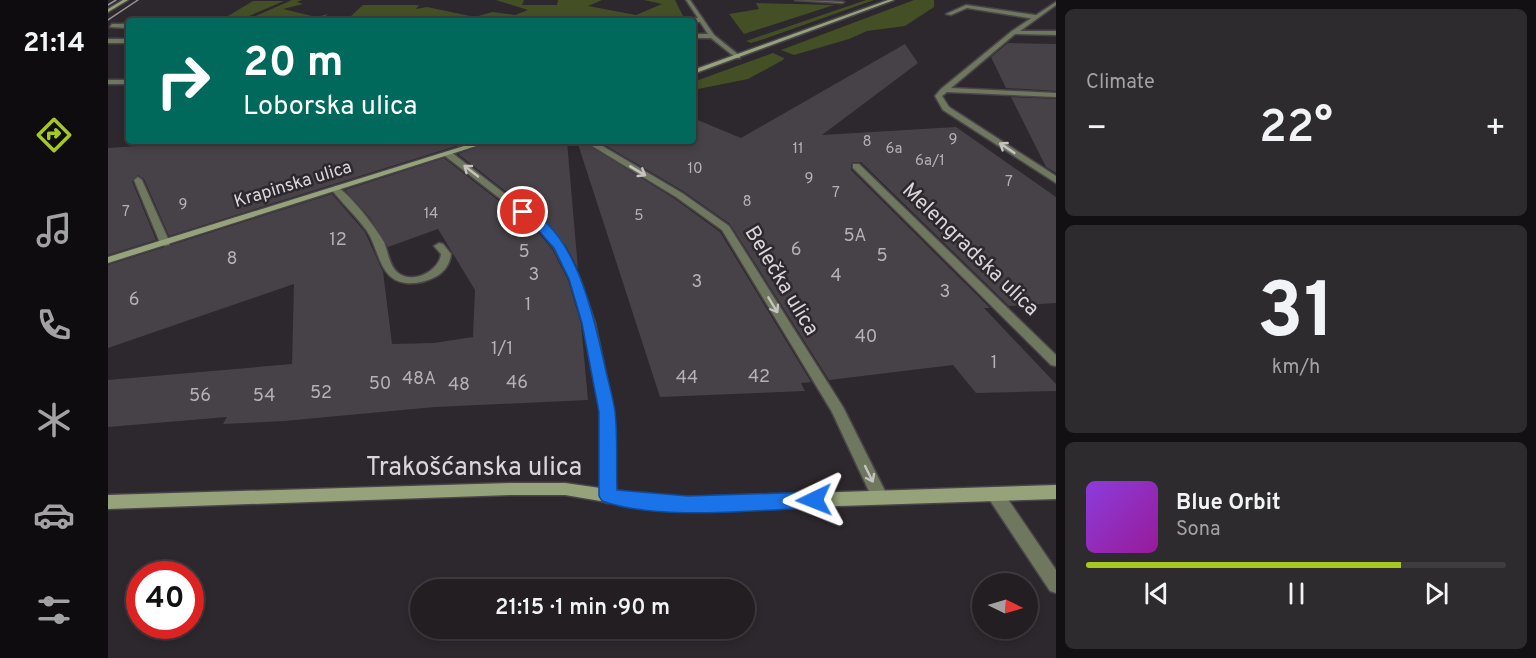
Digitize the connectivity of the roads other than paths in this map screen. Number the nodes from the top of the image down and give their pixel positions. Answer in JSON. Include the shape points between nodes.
{"nodes":[{"id":1,"x":126,"y":0,"type":"edge"},
{"id":2,"x":688,"y":0,"type":"edge"},
{"id":3,"x":796,"y":0,"type":"edge"},
{"id":4,"x":892,"y":0,"type":"edge"},
{"id":5,"x":842,"y":2,"type":"dead end"},
{"id":6,"x":1056,"y":3,"type":"edge"},
{"id":7,"x":108,"y":11,"type":"edge"},
{"id":8,"x":949,"y":14,"type":"dead end"},
{"id":9,"x":1035,"y":17,"type":"junction"},
{"id":10,"x":696,"y":20,"type":"edge"},
{"id":11,"x":701,"y":20,"type":"junction"},
{"id":12,"x":112,"y":26,"type":"dead end"},
{"id":13,"x":126,"y":26,"type":"edge"},
{"id":14,"x":1014,"y":32,"type":"junction"},
{"id":15,"x":1056,"y":33,"type":"edge"},
{"id":16,"x":696,"y":36,"type":"edge"},
{"id":17,"x":712,"y":36,"type":"junction"},
{"id":18,"x":108,"y":41,"type":"edge"},
{"id":19,"x":126,"y":41,"type":"edge"},
{"id":20,"x":738,"y":57,"type":"junction"},
{"id":21,"x":696,"y":71,"type":"edge"},
{"id":22,"x":108,"y":82,"type":"edge"},
{"id":23,"x":126,"y":82,"type":"edge"},
{"id":24,"x":943,"y":90,"type":"junction"},
{"id":25,"x":1056,"y":95,"type":"edge"},
{"id":26,"x":479,"y":144,"type":"edge"},
{"id":27,"x":593,"y":144,"type":"edge"},
{"id":28,"x":448,"y":154,"type":"junction"},
{"id":29,"x":856,"y":166,"type":"dead end"},
{"id":30,"x":138,"y":180,"type":"dead end"},
{"id":31,"x":1056,"y":180,"type":"edge"},
{"id":32,"x":335,"y":189,"type":"junction"},
{"id":33,"x":165,"y":243,"type":"junction"},
{"id":34,"x":439,"y":246,"type":"dead end"},
{"id":35,"x":108,"y":260,"type":"edge"},
{"id":36,"x":1056,"y":362,"type":"edge"},
{"id":37,"x":1056,"y":492,"type":"edge"},
{"id":38,"x":996,"y":494,"type":"junction"},
{"id":39,"x":608,"y":496,"type":"junction"},
{"id":40,"x":880,"y":497,"type":"junction"},
{"id":41,"x":108,"y":502,"type":"edge"},
{"id":42,"x":1056,"y":585,"type":"edge"}],
"edges":[{"from":1,"to":7,"type":"street"},
{"from":2,"to":11,"type":"street"},
{"from":3,"to":5,"type":"street"},
{"from":4,"to":20,"type":"street"},
{"from":6,"to":9,"type":"street"},
{"from":8,"to":9,"type":"street","via":[[966,6]]},
{"from":9,"to":14,"type":"street"},
{"from":10,"to":11,"type":"street"},
{"from":11,"to":17,"type":"street"},
{"from":12,"to":13,"type":"street"},
{"from":14,"to":15,"type":"street"},
{"from":14,"to":24,"type":"street"},
{"from":16,"to":17,"type":"street"},
{"from":17,"to":20,"type":"street"},
{"from":18,"to":19,"type":"street"},
{"from":20,"to":21,"type":"street"},
{"from":22,"to":23,"type":"street"},
{"from":24,"to":25,"type":"street"},
{"from":31,"to":24,"type":"street","one_way":true,"via":[[946,108],[938,96]]},
{"from":26,"to":28,"type":"street","name":"Krapinska ulica"},
{"from":27,"to":40,"type":"street","name":"Belečka ulica","one_way":true,"via":[[726,228],[838,411]]},
{"from":28,"to":32,"type":"street","name":"Krapinska ulica"},
{"from":39,"to":28,"type":"street","one_way":true,"via":[[607,412],[589,323],[575,279],[559,247],[541,226]]},
{"from":29,"to":36,"type":"street","name":"Melengradska ulica"},
{"from":30,"to":33,"type":"street"},
{"from":32,"to":33,"type":"street","name":"Krapinska ulica"},
{"from":32,"to":34,"type":"street","via":[[379,243],[389,270],[399,278],[428,277],[440,269],[446,254]]},
{"from":33,"to":35,"type":"street","name":"Krapinska ulica"},
{"from":37,"to":38,"type":"street","name":"Trakošćanska ulica"},
{"from":38,"to":40,"type":"street","name":"Trakošćanska ulica"},
{"from":38,"to":42,"type":"street"},
{"from":39,"to":40,"type":"street","name":"Trakošćanska ulica","via":[[688,504]]},
{"from":39,"to":41,"type":"street","name":"Trakošćanska ulica","via":[[565,489],[510,489]]}]}
